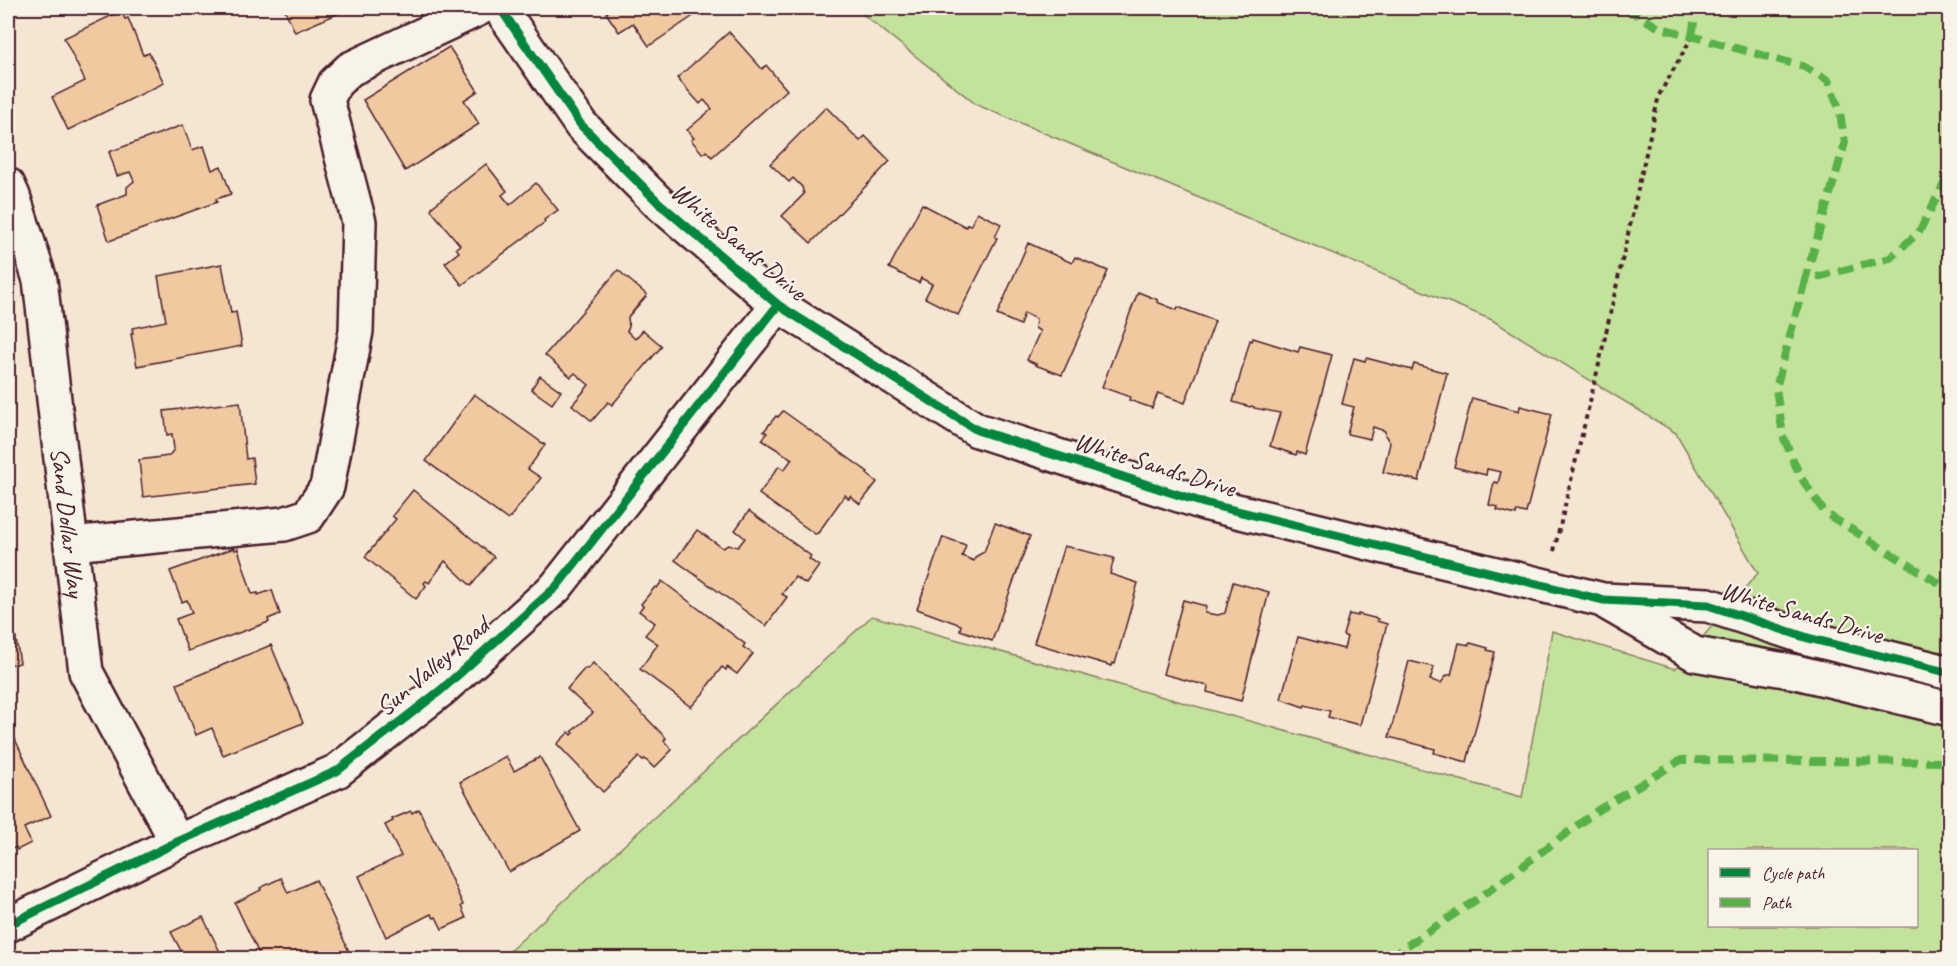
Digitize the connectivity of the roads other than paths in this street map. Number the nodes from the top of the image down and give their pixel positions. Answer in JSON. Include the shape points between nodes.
{"nodes":[{"id":1,"x":480,"y":8,"type":"edge"},
{"id":2,"x":500,"y":8,"type":"edge"},
{"id":3,"x":8,"y":185,"type":"edge"},
{"id":4,"x":778,"y":305,"type":"junction"},
{"id":5,"x":71,"y":544,"type":"junction"},
{"id":6,"x":1603,"y":600,"type":"junction"},
{"id":7,"x":1950,"y":674,"type":"edge"},
{"id":8,"x":1950,"y":709,"type":"edge"},
{"id":9,"x":177,"y":842,"type":"junction"},
{"id":10,"x":8,"y":925,"type":"edge"}],
"edges":[{"from":1,"to":5,"type":"street","via":[[350,69],[335,83],[327,100],[359,222],[356,332],[327,487],[308,516],[284,525]]},
{"from":2,"to":4,"type":"street","name":"White Sands Drive","via":[[581,125],[659,203]]},
{"from":3,"to":5,"type":"street","name":"Sand Dollar Way","via":[[40,280]]},
{"from":4,"to":6,"type":"street","name":"White Sands Drive","via":[[977,430],[1204,504]]},
{"from":4,"to":9,"type":"street","name":"Sun Valley Road","via":[[556,587],[441,690],[337,771]]},
{"from":5,"to":9,"type":"street","name":"Sand Dollar Way","via":[[86,672]]},
{"from":6,"to":7,"type":"street","name":"White Sands Drive","via":[[1708,605],[1808,638]]},
{"from":6,"to":8,"type":"street","name":"White Sands Drive","via":[[1695,654],[1796,672]]},
{"from":9,"to":10,"type":"street","name":"Sun Valley Road"}]}
